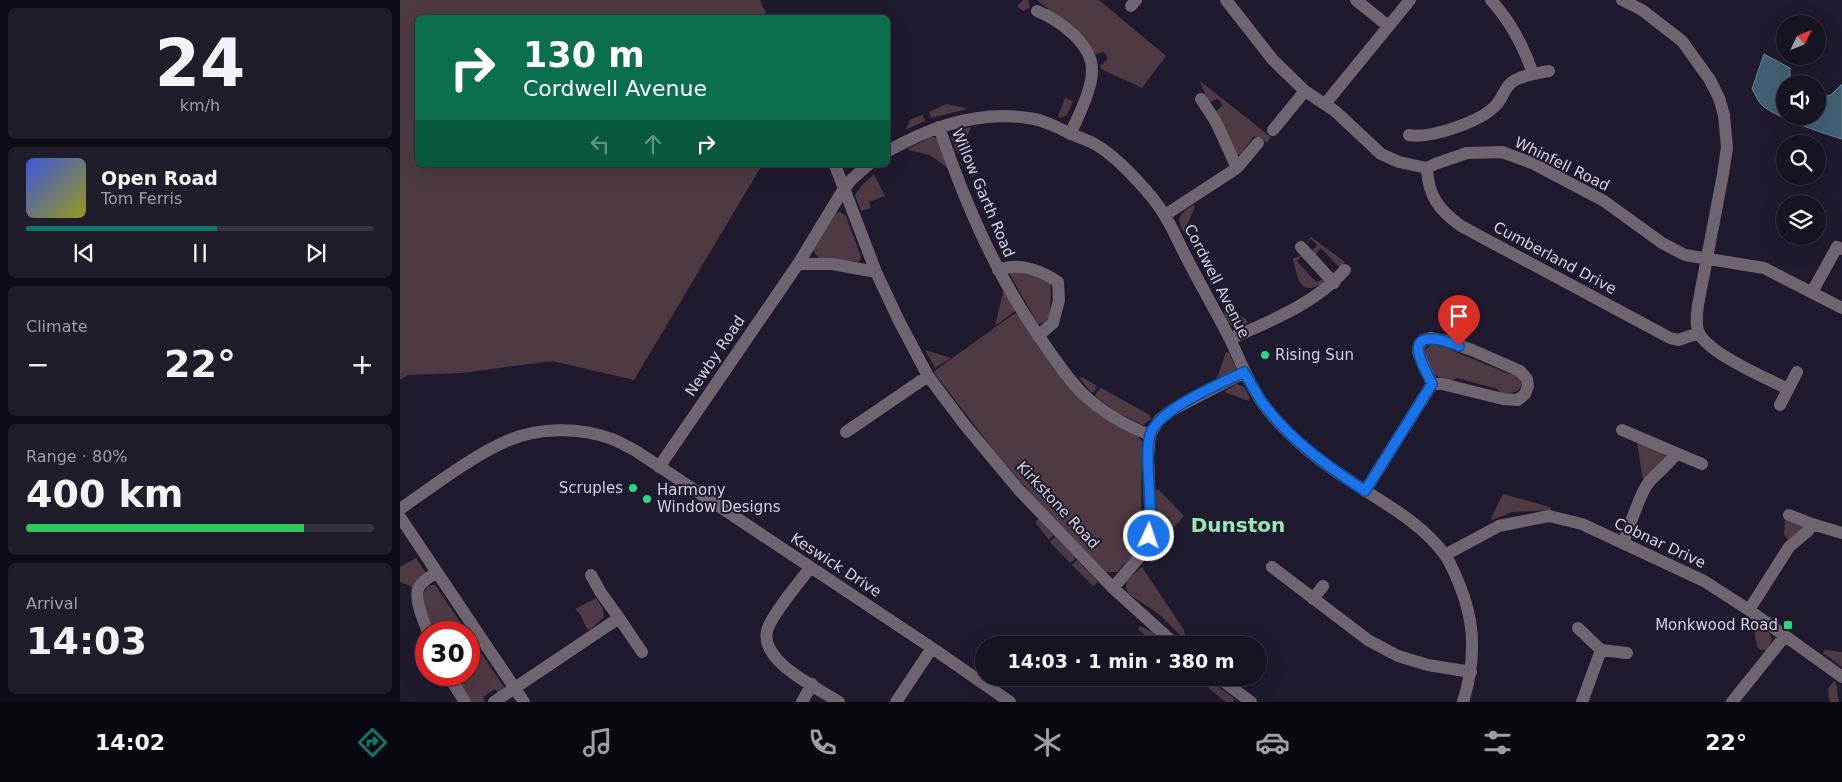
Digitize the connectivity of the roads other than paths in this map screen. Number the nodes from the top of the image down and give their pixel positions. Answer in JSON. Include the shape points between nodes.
{"nodes":[{"id":1,"x":1226,"y":0,"type":"edge"},
{"id":2,"x":1356,"y":0,"type":"edge"},
{"id":3,"x":1410,"y":0,"type":"edge"},
{"id":4,"x":1491,"y":0,"type":"edge"},
{"id":5,"x":1622,"y":0,"type":"edge"},
{"id":6,"x":1037,"y":11,"type":"dead end"},
{"id":7,"x":1388,"y":26,"type":"junction"},
{"id":8,"x":1549,"y":71,"type":"dead end"},
{"id":9,"x":1533,"y":74,"type":"junction"},
{"id":10,"x":1305,"y":91,"type":"junction"},
{"id":11,"x":1201,"y":99,"type":"dead end"},
{"id":12,"x":1325,"y":104,"type":"junction"},
{"id":13,"x":939,"y":127,"type":"junction"},
{"id":14,"x":1273,"y":130,"type":"dead end"},
{"id":15,"x":1070,"y":134,"type":"junction"},
{"id":16,"x":1409,"y":136,"type":"dead end"},
{"id":17,"x":1258,"y":143,"type":"dead end"},
{"id":18,"x":890,"y":149,"type":"edge"},
{"id":19,"x":837,"y":167,"type":"edge"},
{"id":20,"x":866,"y":167,"type":"edge"},
{"id":21,"x":1237,"y":168,"type":"junction"},
{"id":22,"x":1427,"y":168,"type":"junction"},
{"id":23,"x":844,"y":190,"type":"junction"},
{"id":24,"x":1165,"y":214,"type":"junction"},
{"id":25,"x":1301,"y":248,"type":"dead end"},
{"id":26,"x":1842,"y":249,"type":"edge"},
{"id":27,"x":1707,"y":259,"type":"junction"},
{"id":28,"x":798,"y":264,"type":"junction"},
{"id":29,"x":998,"y":270,"type":"junction"},
{"id":30,"x":1345,"y":270,"type":"dead end"},
{"id":31,"x":876,"y":272,"type":"junction"},
{"id":32,"x":1334,"y":282,"type":"junction"},
{"id":33,"x":1812,"y":292,"type":"junction"},
{"id":34,"x":1842,"y":308,"type":"edge"},
{"id":35,"x":1699,"y":333,"type":"junction"},
{"id":36,"x":1038,"y":336,"type":"junction"},
{"id":37,"x":1230,"y":339,"type":"junction"},
{"id":38,"x":1244,"y":372,"type":"junction"},
{"id":39,"x":1797,"y":372,"type":"dead end"},
{"id":40,"x":928,"y":376,"type":"junction"},
{"id":41,"x":1432,"y":384,"type":"junction"},
{"id":42,"x":1788,"y":389,"type":"junction"},
{"id":43,"x":1780,"y":405,"type":"dead end"},
{"id":44,"x":1622,"y":430,"type":"dead end"},
{"id":45,"x":846,"y":432,"type":"dead end"},
{"id":46,"x":1150,"y":435,"type":"junction"},
{"id":47,"x":1676,"y":453,"type":"junction"},
{"id":48,"x":1702,"y":464,"type":"dead end"},
{"id":49,"x":659,"y":466,"type":"junction"},
{"id":50,"x":1365,"y":491,"type":"junction"},
{"id":51,"x":400,"y":509,"type":"edge"},
{"id":52,"x":1789,"y":515,"type":"dead end"},
{"id":53,"x":400,"y":517,"type":"edge"},
{"id":54,"x":1812,"y":524,"type":"junction"},
{"id":55,"x":1842,"y":533,"type":"edge"},
{"id":56,"x":1623,"y":543,"type":"junction"},
{"id":57,"x":1445,"y":555,"type":"junction"},
{"id":58,"x":1272,"y":566,"type":"dead end"},
{"id":59,"x":810,"y":568,"type":"junction"},
{"id":60,"x":437,"y":572,"type":"junction"},
{"id":61,"x":591,"y":575,"type":"dead end"},
{"id":62,"x":1323,"y":586,"type":"dead end"},
{"id":63,"x":1112,"y":588,"type":"junction"},
{"id":64,"x":1313,"y":599,"type":"junction"},
{"id":65,"x":1749,"y":610,"type":"junction"},
{"id":66,"x":618,"y":618,"type":"junction"},
{"id":67,"x":424,"y":621,"type":"edge"},
{"id":68,"x":1578,"y":628,"type":"dead end"},
{"id":69,"x":1166,"y":636,"type":"edge"},
{"id":70,"x":1785,"y":636,"type":"junction"},
{"id":71,"x":932,"y":648,"type":"junction"},
{"id":72,"x":1601,"y":650,"type":"junction"},
{"id":73,"x":642,"y":652,"type":"dead end"},
{"id":74,"x":1627,"y":653,"type":"dead end"},
{"id":75,"x":1471,"y":672,"type":"junction"},
{"id":76,"x":1842,"y":677,"type":"edge"},
{"id":77,"x":812,"y":684,"type":"junction"},
{"id":78,"x":455,"y":686,"type":"edge"},
{"id":79,"x":1229,"y":686,"type":"edge"},
{"id":80,"x":515,"y":688,"type":"junction"},
{"id":81,"x":465,"y":702,"type":"edge"},
{"id":82,"x":494,"y":702,"type":"edge"},
{"id":83,"x":524,"y":702,"type":"edge"},
{"id":84,"x":802,"y":702,"type":"edge"},
{"id":85,"x":839,"y":702,"type":"edge"},
{"id":86,"x":896,"y":702,"type":"edge"},
{"id":87,"x":1010,"y":702,"type":"edge"},
{"id":88,"x":1251,"y":702,"type":"edge"},
{"id":89,"x":1463,"y":702,"type":"edge"},
{"id":90,"x":1582,"y":702,"type":"edge"},
{"id":91,"x":1732,"y":702,"type":"edge"}],
"edges":[{"from":1,"to":10,"type":"street","via":[[1273,60]]},
{"from":2,"to":7,"type":"street"},
{"from":3,"to":7,"type":"street"},
{"from":4,"to":9,"type":"street","via":[[1526,52]]},
{"from":5,"to":27,"type":"street","via":[[1642,10],[1682,41],[1719,98],[1727,147]]},
{"from":6,"to":15,"type":"street","via":[[1069,31],[1088,51],[1092,71],[1083,106]]},
{"from":7,"to":12,"type":"street"},
{"from":8,"to":9,"type":"street"},
{"from":9,"to":16,"type":"street","via":[[1510,83],[1497,105],[1465,123],[1437,134]]},
{"from":10,"to":12,"type":"street"},
{"from":10,"to":14,"type":"street"},
{"from":11,"to":21,"type":"street","via":[[1216,122]]},
{"from":12,"to":22,"type":"street","via":[[1381,154]]},
{"from":13,"to":15,"type":"street","name":"Cordwell Avenue","via":[[976,118],[1004,116],[1036,119]]},
{"from":13,"to":18,"type":"street","name":"Cordwell Avenue"},
{"from":13,"to":29,"type":"street","name":"Willow Garth Road","via":[[978,231]]},
{"from":15,"to":24,"type":"street","name":"Cordwell Avenue","via":[[1098,146],[1128,170]]},
{"from":17,"to":21,"type":"street"},
{"from":19,"to":23,"type":"street","name":"Kirkstone Road"},
{"from":20,"to":23,"type":"street"},
{"from":21,"to":24,"type":"street"},
{"from":22,"to":27,"type":"street","name":"Whinfell Road","via":[[1467,153],[1502,152],[1532,163],[1604,202],[1662,243],[1685,255]]},
{"from":22,"to":35,"type":"street","name":"Cumberland Drive","via":[[1428,184],[1438,206],[1461,226],[1670,338],[1678,340]]},
{"from":23,"to":28,"type":"street","name":"Newby Road"},
{"from":23,"to":31,"type":"street","name":"Kirkstone Road"},
{"from":24,"to":37,"type":"street","name":"Cordwell Avenue"},
{"from":25,"to":32,"type":"street"},
{"from":26,"to":33,"type":"street","via":[[1837,247],[1834,251]]},
{"from":27,"to":33,"type":"street","name":"Whinfell Road","via":[[1764,268]]},
{"from":27,"to":35,"type":"street","via":[[1698,305]]},
{"from":28,"to":31,"type":"street","via":[[832,264]]},
{"from":28,"to":49,"type":"street","name":"Newby Road"},
{"from":29,"to":36,"type":"street","name":"Willow Garth Road"},
{"from":29,"to":36,"type":"street","name":"Willow Garth Road","via":[[1008,266],[1026,268],[1046,274],[1058,282],[1059,300],[1053,323]]},
{"from":30,"to":32,"type":"street"},
{"from":31,"to":40,"type":"street","name":"Kirkstone Road"},
{"from":32,"to":37,"type":"street","via":[[1295,309]]},
{"from":33,"to":34,"type":"street","name":"Whinfell Road"},
{"from":35,"to":42,"type":"street","via":[[1717,352]]},
{"from":36,"to":46,"type":"street","name":"Willow Garth Road","via":[[1081,392],[1096,406],[1126,426]]},
{"from":37,"to":38,"type":"street","name":"Cordwell Avenue"},
{"from":38,"to":46,"type":"street","via":[[1172,410],[1159,420]]},
{"from":38,"to":50,"type":"street","name":"Cordwell Avenue","via":[[1261,400],[1290,434],[1327,466]]},
{"from":39,"to":42,"type":"street"},
{"from":40,"to":45,"type":"street"},
{"from":40,"to":63,"type":"street","name":"Kirkstone Road","via":[[1020,490]]},
{"from":41,"to":41,"type":"street","via":[[1503,400],[1518,400],[1528,386],[1520,371],[1472,350],[1430,338],[1423,340],[1418,352]]},
{"from":41,"to":50,"type":"street"},
{"from":42,"to":43,"type":"street"},
{"from":44,"to":47,"type":"street"},
{"from":46,"to":63,"type":"street","via":[[1149,536],[1141,555]]},
{"from":47,"to":48,"type":"street"},
{"from":47,"to":56,"type":"street","via":[[1644,489]]},
{"from":49,"to":51,"type":"street","name":"Keswick Drive","via":[[612,439],[554,430],[527,434],[484,452]]},
{"from":49,"to":59,"type":"street","name":"Keswick Drive"},
{"from":50,"to":57,"type":"street","name":"Cordwell Avenue","via":[[1406,517]]},
{"from":52,"to":54,"type":"street"},
{"from":53,"to":60,"type":"street"},
{"from":54,"to":55,"type":"street"},
{"from":54,"to":65,"type":"street","via":[[1789,547]]},
{"from":56,"to":57,"type":"street","name":"Cobnar Drive","via":[[1582,524],[1550,516],[1499,526]]},
{"from":56,"to":65,"type":"street","name":"Cobnar Drive","via":[[1704,581]]},
{"from":57,"to":75,"type":"street","name":"Cordwell Avenue","via":[[1468,610],[1473,644]]},
{"from":58,"to":64,"type":"street"},
{"from":59,"to":71,"type":"street","name":"Keswick Drive"},
{"from":59,"to":77,"type":"street","via":[[767,631],[768,648],[775,658]]},
{"from":60,"to":67,"type":"street","via":[[418,588],[417,599]]},
{"from":60,"to":80,"type":"street"},
{"from":61,"to":66,"type":"street"},
{"from":62,"to":64,"type":"street"},
{"from":63,"to":69,"type":"street","name":"Kirkstone Road"},
{"from":64,"to":75,"type":"street","via":[[1368,640],[1398,656]]},
{"from":65,"to":70,"type":"street","name":"Cobnar Drive"},
{"from":66,"to":73,"type":"street"},
{"from":66,"to":80,"type":"street"},
{"from":68,"to":72,"type":"street"},
{"from":70,"to":76,"type":"street","name":"Cobnar Drive"},
{"from":70,"to":91,"type":"street"},
{"from":71,"to":86,"type":"street"},
{"from":71,"to":87,"type":"street","name":"Keswick Drive"},
{"from":72,"to":74,"type":"street"},
{"from":72,"to":90,"type":"street"},
{"from":75,"to":89,"type":"street","name":"Cordwell Avenue"},
{"from":77,"to":84,"type":"street"},
{"from":77,"to":85,"type":"street"},
{"from":78,"to":81,"type":"street"},
{"from":79,"to":88,"type":"street"},
{"from":80,"to":82,"type":"street"},
{"from":80,"to":83,"type":"street"}]}
